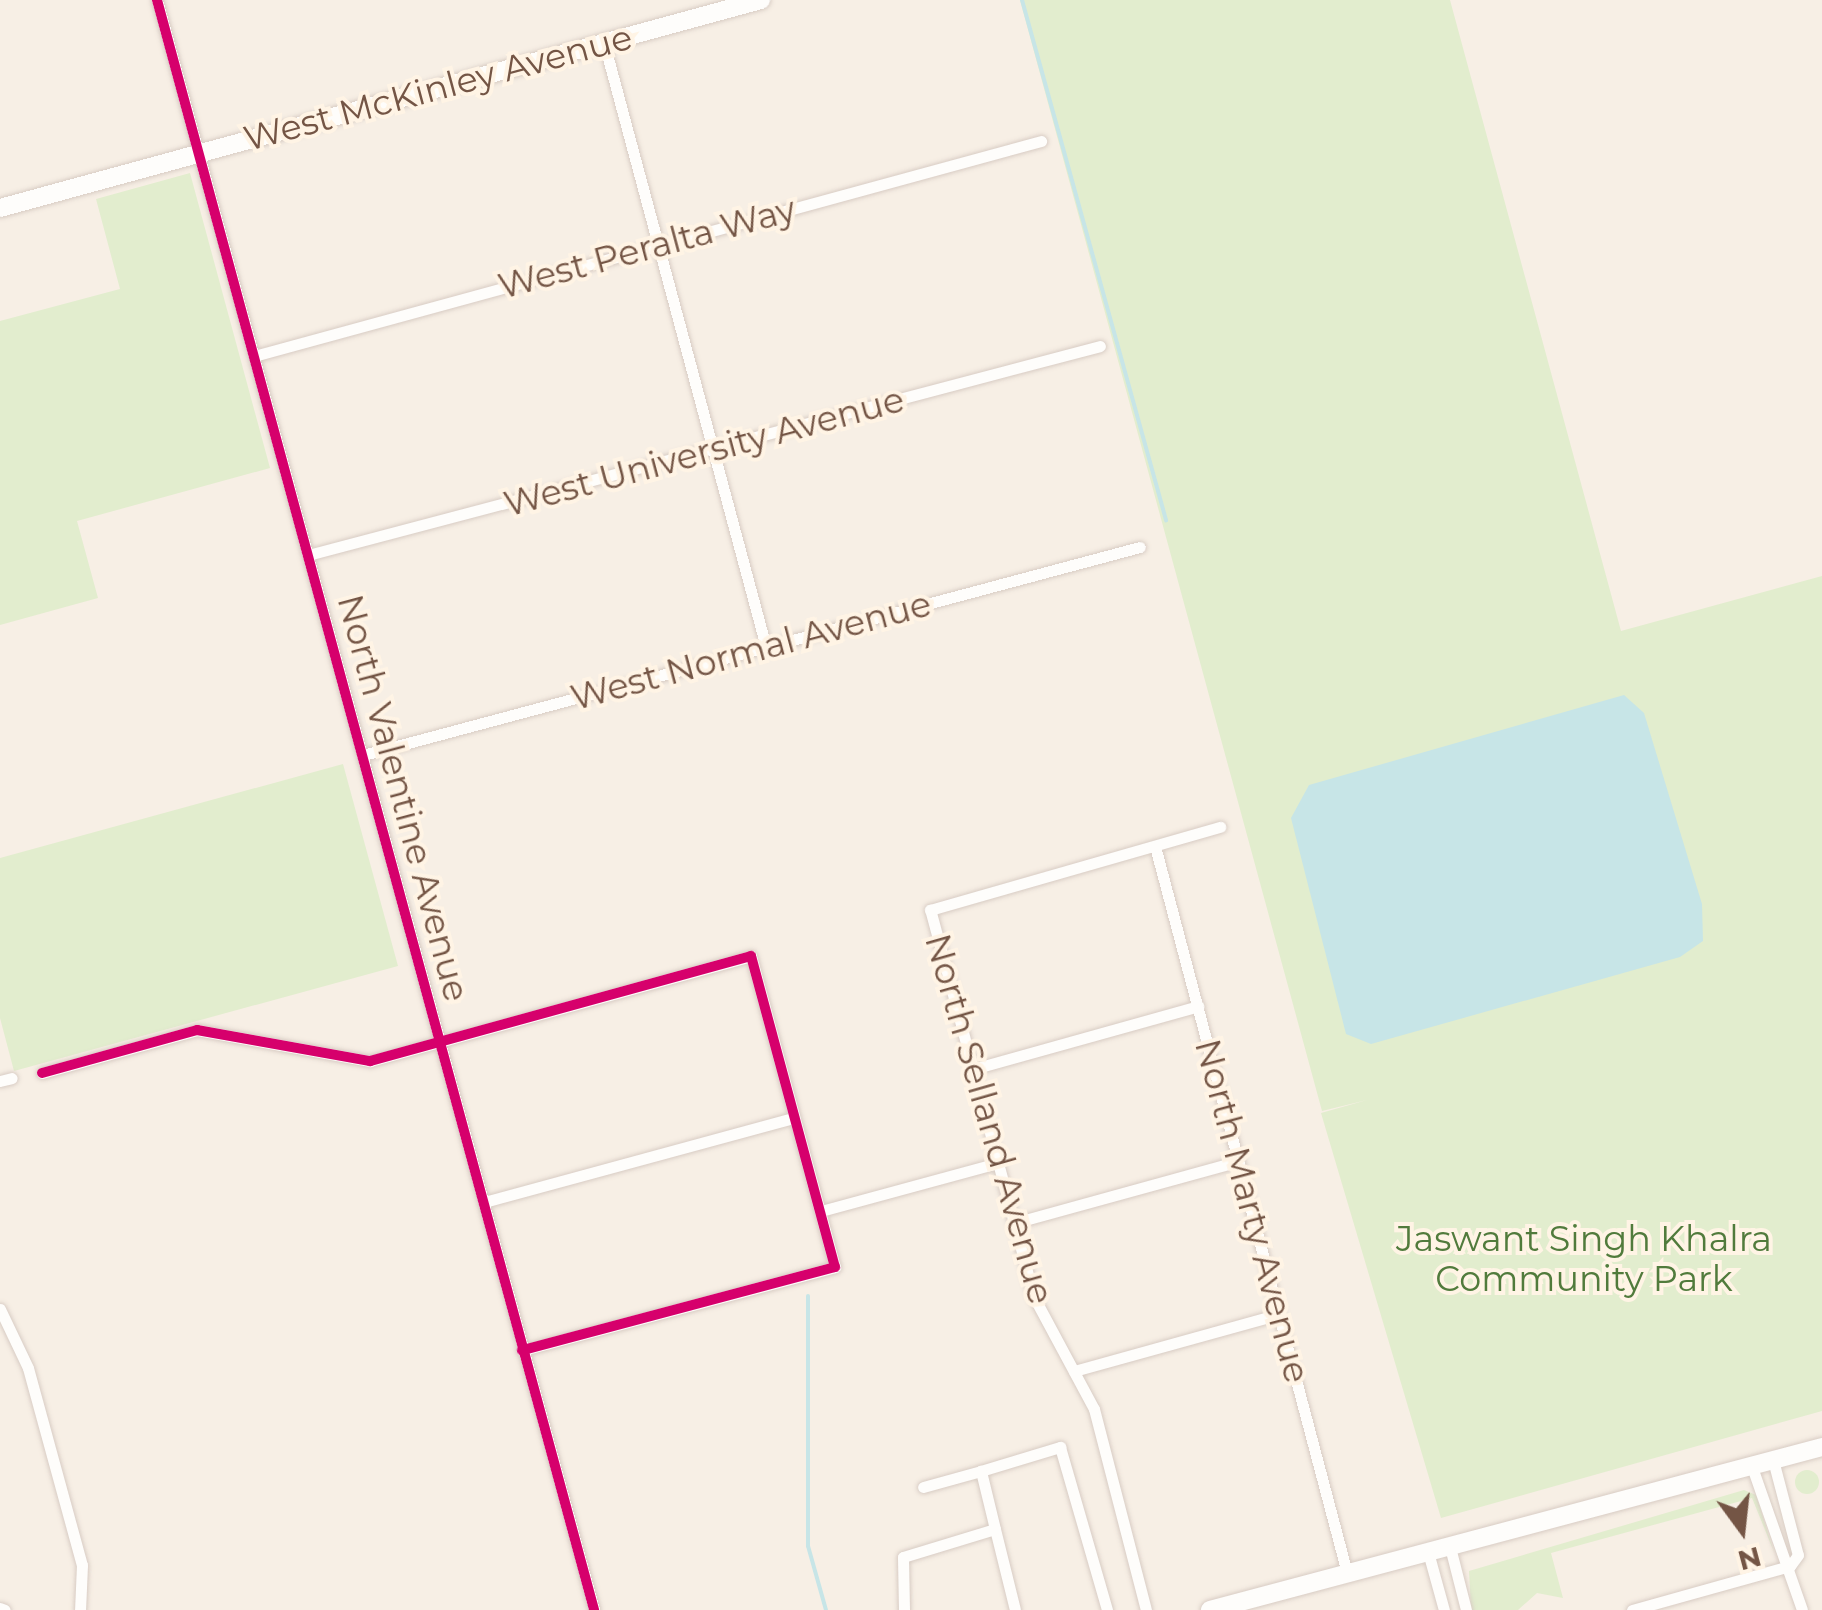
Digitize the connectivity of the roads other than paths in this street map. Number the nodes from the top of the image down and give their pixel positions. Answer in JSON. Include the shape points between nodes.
{"nodes":[{"id":1,"x":157,"y":0,"type":"edge"},
{"id":2,"x":761,"y":0,"type":"edge"},
{"id":3,"x":604,"y":43,"type":"junction"},
{"id":4,"x":1041,"y":141,"type":"dead end"},
{"id":5,"x":199,"y":153,"type":"junction"},
{"id":6,"x":0,"y":208,"type":"edge"},
{"id":7,"x":656,"y":245,"type":"junction"},
{"id":8,"x":1100,"y":346,"type":"dead end"},
{"id":9,"x":254,"y":356,"type":"junction"},
{"id":10,"x":712,"y":451,"type":"junction"},
{"id":11,"x":1140,"y":547,"type":"dead end"},
{"id":12,"x":308,"y":556,"type":"junction"},
{"id":13,"x":766,"y":647,"type":"junction"},
{"id":14,"x":363,"y":755,"type":"junction"},
{"id":15,"x":1220,"y":827,"type":"dead end"},
{"id":16,"x":1156,"y":850,"type":"junction"},
{"id":17,"x":1198,"y":1006,"type":"junction"},
{"id":18,"x":441,"y":1041,"type":"junction"},
{"id":19,"x":972,"y":1068,"type":"junction"},
{"id":20,"x":42,"y":1073,"type":"dead end"},
{"id":21,"x":793,"y":1118,"type":"junction"},
{"id":22,"x":1239,"y":1161,"type":"junction"},
{"id":23,"x":998,"y":1163,"type":"junction"},
{"id":24,"x":484,"y":1202,"type":"junction"},
{"id":25,"x":821,"y":1210,"type":"junction"},
{"id":26,"x":1014,"y":1223,"type":"junction"},
{"id":27,"x":0,"y":1309,"type":"edge"},
{"id":28,"x":1279,"y":1314,"type":"junction"},
{"id":29,"x":522,"y":1350,"type":"junction"},
{"id":30,"x":1074,"y":1371,"type":"junction"},
{"id":31,"x":1822,"y":1447,"type":"edge"},
{"id":32,"x":1773,"y":1460,"type":"junction"},
{"id":33,"x":1752,"y":1466,"type":"junction"},
{"id":34,"x":980,"y":1471,"type":"junction"},
{"id":35,"x":922,"y":1487,"type":"dead end"},
{"id":36,"x":995,"y":1529,"type":"junction"},
{"id":37,"x":1450,"y":1547,"type":"junction"},
{"id":38,"x":1428,"y":1552,"type":"junction"},
{"id":39,"x":1790,"y":1566,"type":"junction"},
{"id":40,"x":1347,"y":1573,"type":"junction"},
{"id":41,"x":80,"y":1610,"type":"edge"},
{"id":42,"x":594,"y":1610,"type":"edge"},
{"id":43,"x":904,"y":1610,"type":"edge"},
{"id":44,"x":1015,"y":1610,"type":"edge"},
{"id":45,"x":1106,"y":1610,"type":"edge"},
{"id":46,"x":1146,"y":1610,"type":"edge"},
{"id":47,"x":1210,"y":1610,"type":"edge"},
{"id":48,"x":1444,"y":1610,"type":"edge"},
{"id":49,"x":1466,"y":1610,"type":"edge"},
{"id":50,"x":1632,"y":1610,"type":"edge"},
{"id":51,"x":1802,"y":1610,"type":"edge"}],
"edges":[{"from":1,"to":5,"type":"street","name":"North Valentine Avenue"},
{"from":2,"to":3,"type":"main road","name":"West McKinley Avenue"},
{"from":3,"to":5,"type":"main road","name":"West McKinley Avenue"},
{"from":3,"to":7,"type":"street"},
{"from":4,"to":7,"type":"street","name":"West Peralta Way"},
{"from":5,"to":6,"type":"main road","name":"West McKinley Avenue"},
{"from":5,"to":9,"type":"street","name":"North Valentine Avenue"},
{"from":7,"to":9,"type":"street","name":"West Peralta Way"},
{"from":7,"to":10,"type":"street"},
{"from":8,"to":10,"type":"street","name":"West University Avenue"},
{"from":9,"to":12,"type":"street","name":"North Valentine Avenue"},
{"from":10,"to":12,"type":"street","name":"West University Avenue"},
{"from":10,"to":13,"type":"street"},
{"from":11,"to":13,"type":"street","name":"West Normal Avenue"},
{"from":12,"to":14,"type":"street","name":"North Valentine Avenue"},
{"from":13,"to":14,"type":"street","name":"West Normal Avenue"},
{"from":14,"to":18,"type":"street","name":"North Valentine Avenue"},
{"from":15,"to":16,"type":"street"},
{"from":16,"to":17,"type":"street","name":"North Marty Avenue"},
{"from":16,"to":19,"type":"street","name":"North Selland Avenue","via":[[930,910]]},
{"from":17,"to":19,"type":"street"},
{"from":17,"to":22,"type":"street","name":"North Marty Avenue"},
{"from":18,"to":20,"type":"street","via":[[334,1061],[197,1030]]},
{"from":18,"to":21,"type":"street","via":[[751,956]]},
{"from":18,"to":24,"type":"street","name":"North Valentine Avenue"},
{"from":19,"to":23,"type":"street","name":"North Selland Avenue"},
{"from":21,"to":24,"type":"street"},
{"from":21,"to":25,"type":"street"},
{"from":22,"to":26,"type":"street"},
{"from":22,"to":28,"type":"street","name":"North Marty Avenue"},
{"from":23,"to":25,"type":"street"},
{"from":23,"to":26,"type":"street","name":"North Selland Avenue"},
{"from":24,"to":29,"type":"street","name":"North Valentine Avenue"},
{"from":25,"to":29,"type":"street","via":[[835,1266]]},
{"from":26,"to":30,"type":"street","name":"North Selland Avenue","via":[[1034,1297]]},
{"from":27,"to":41,"type":"street","via":[[28,1368],[82,1566]]},
{"from":28,"to":30,"type":"street"},
{"from":28,"to":40,"type":"street","name":"North Marty Avenue"},
{"from":29,"to":42,"type":"street","name":"North Valentine Avenue"},
{"from":30,"to":46,"type":"street","name":"North Selland Avenue","via":[[1094,1409]]},
{"from":31,"to":32,"type":"main road"},
{"from":32,"to":33,"type":"main road"},
{"from":32,"to":39,"type":"street","via":[[1798,1555]]},
{"from":33,"to":37,"type":"main road"},
{"from":33,"to":39,"type":"street"},
{"from":34,"to":35,"type":"street"},
{"from":34,"to":36,"type":"street"},
{"from":34,"to":45,"type":"street","via":[[1060,1447]]},
{"from":36,"to":43,"type":"street","via":[[903,1557]]},
{"from":36,"to":44,"type":"street"},
{"from":37,"to":38,"type":"main road"},
{"from":37,"to":49,"type":"street"},
{"from":38,"to":40,"type":"main road"},
{"from":38,"to":48,"type":"street"},
{"from":39,"to":50,"type":"street"},
{"from":39,"to":51,"type":"street"},
{"from":40,"to":47,"type":"main road"}]}
